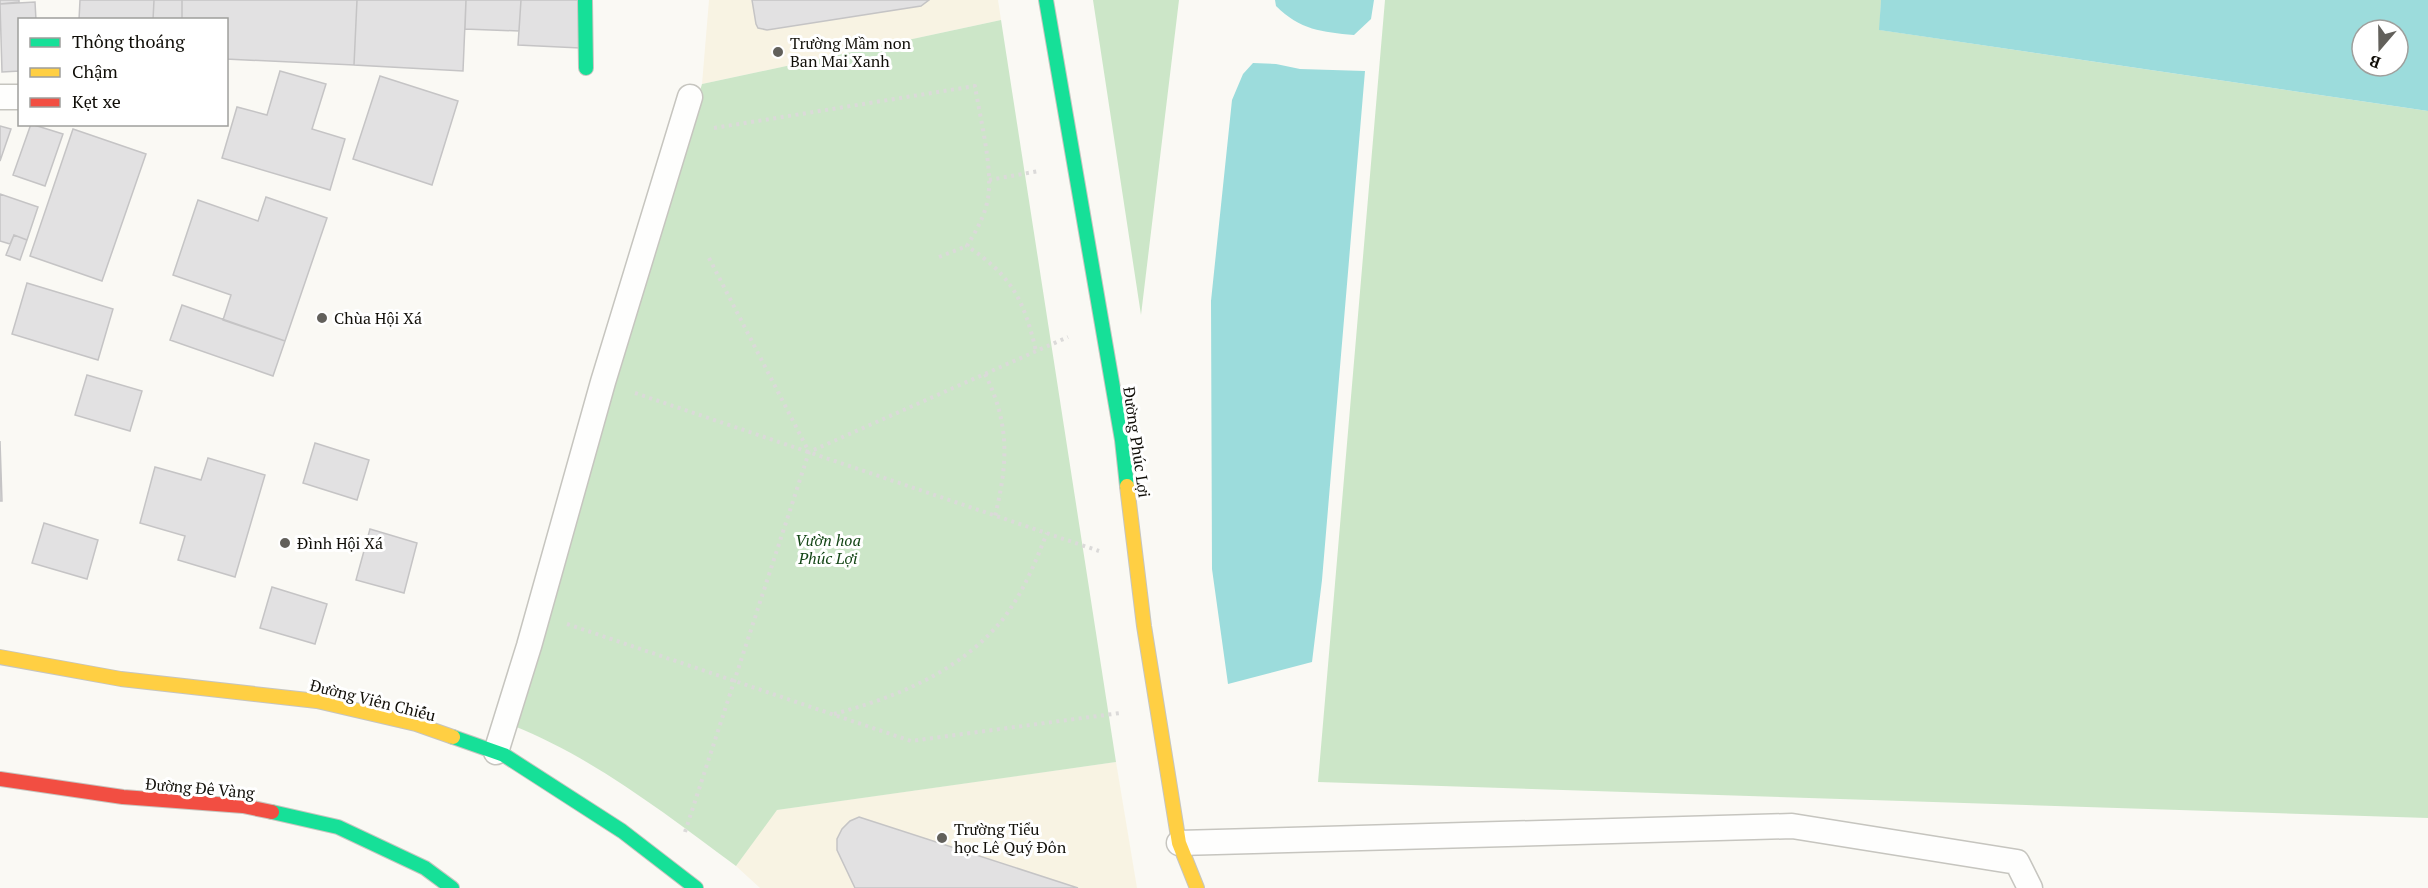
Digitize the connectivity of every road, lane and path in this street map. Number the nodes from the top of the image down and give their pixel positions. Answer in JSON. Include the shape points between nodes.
{"nodes":[{"id":1,"x":585,"y":0,"type":"edge"},
{"id":2,"x":1046,"y":0,"type":"edge"},
{"id":3,"x":586,"y":68,"type":"dead end"},
{"id":4,"x":0,"y":97,"type":"edge"},
{"id":5,"x":18,"y":97,"type":"edge"},
{"id":6,"x":690,"y":97,"type":"dead end"},
{"id":7,"x":679,"y":133,"type":"junction"},
{"id":8,"x":1074,"y":165,"type":"junction"},
{"id":9,"x":989,"y":180,"type":"junction"},
{"id":10,"x":967,"y":246,"type":"junction"},
{"id":11,"x":939,"y":256,"type":"dead end"},
{"id":12,"x":709,"y":258,"type":"dead end"},
{"id":13,"x":1101,"y":322,"type":"junction"},
{"id":14,"x":1036,"y":351,"type":"junction"},
{"id":15,"x":985,"y":374,"type":"junction"},
{"id":16,"x":603,"y":382,"type":"junction"},
{"id":17,"x":809,"y":452,"type":"junction"},
{"id":18,"x":995,"y":516,"type":"junction"},
{"id":19,"x":1047,"y":533,"type":"junction"},
{"id":20,"x":1137,"y":564,"type":"junction"},
{"id":21,"x":538,"y":614,"type":"junction"},
{"id":22,"x":0,"y":657,"type":"edge"},
{"id":23,"x":735,"y":681,"type":"junction"},
{"id":24,"x":1157,"y":708,"type":"junction"},
{"id":25,"x":833,"y":715,"type":"junction"},
{"id":26,"x":496,"y":752,"type":"junction"},
{"id":27,"x":0,"y":779,"type":"edge"},
{"id":28,"x":1179,"y":843,"type":"junction"},
{"id":29,"x":673,"y":870,"type":"junction"},
{"id":30,"x":452,"y":888,"type":"edge"},
{"id":31,"x":696,"y":888,"type":"edge"},
{"id":32,"x":1197,"y":888,"type":"edge"},
{"id":33,"x":2030,"y":888,"type":"edge"}],
"edges":[{"from":1,"to":3,"type":"street"},
{"from":2,"to":8,"type":"street","name":"Đường Phúc Lợi"},
{"from":4,"to":5,"type":"lane"},
{"from":6,"to":7,"type":"lane"},
{"from":7,"to":9,"type":"path","via":[[975,86]]},
{"from":7,"to":16,"type":"lane"},
{"from":8,"to":9,"type":"path"},
{"from":8,"to":13,"type":"street","name":"Đường Phúc Lợi"},
{"from":9,"to":10,"type":"path","via":[[988,200]]},
{"from":10,"to":11,"type":"path"},
{"from":10,"to":14,"type":"path","via":[[985,258],[1016,291]]},
{"from":12,"to":17,"type":"path"},
{"from":13,"to":14,"type":"path"},
{"from":13,"to":20,"type":"street","name":"Đường Phúc Lợi","via":[[1122,440]]},
{"from":14,"to":15,"type":"path"},
{"from":15,"to":17,"type":"path"},
{"from":15,"to":18,"type":"path","via":[[996,395],[1006,443],[1006,466]]},
{"from":16,"to":17,"type":"path"},
{"from":16,"to":21,"type":"lane"},
{"from":17,"to":18,"type":"path"},
{"from":17,"to":23,"type":"path"},
{"from":18,"to":19,"type":"path"},
{"from":19,"to":20,"type":"path"},
{"from":19,"to":25,"type":"path","via":[[1022,588],[1003,618],[974,649],[945,670],[905,690]]},
{"from":20,"to":24,"type":"street","name":"Đường Phúc Lợi"},
{"from":21,"to":23,"type":"path"},
{"from":21,"to":26,"type":"lane"},
{"from":22,"to":26,"type":"street","name":"Đường Viên Chiếu","via":[[121,679],[317,700],[416,724]]},
{"from":23,"to":25,"type":"path"},
{"from":23,"to":29,"type":"path"},
{"from":24,"to":25,"type":"path","via":[[911,741]]},
{"from":24,"to":28,"type":"street","name":"Đường Phúc Lợi"},
{"from":26,"to":29,"type":"street","name":"Đường Viên Chiếu","via":[[622,831]]},
{"from":27,"to":30,"type":"street","name":"Đường Đê Vàng","via":[[123,797],[243,806],[338,827],[425,868]]},
{"from":28,"to":32,"type":"street","name":"Đường Phúc Lợi"},
{"from":28,"to":33,"type":"lane","via":[[1792,826],[2017,862]]},
{"from":29,"to":31,"type":"street","name":"Đường Viên Chiếu"}]}
